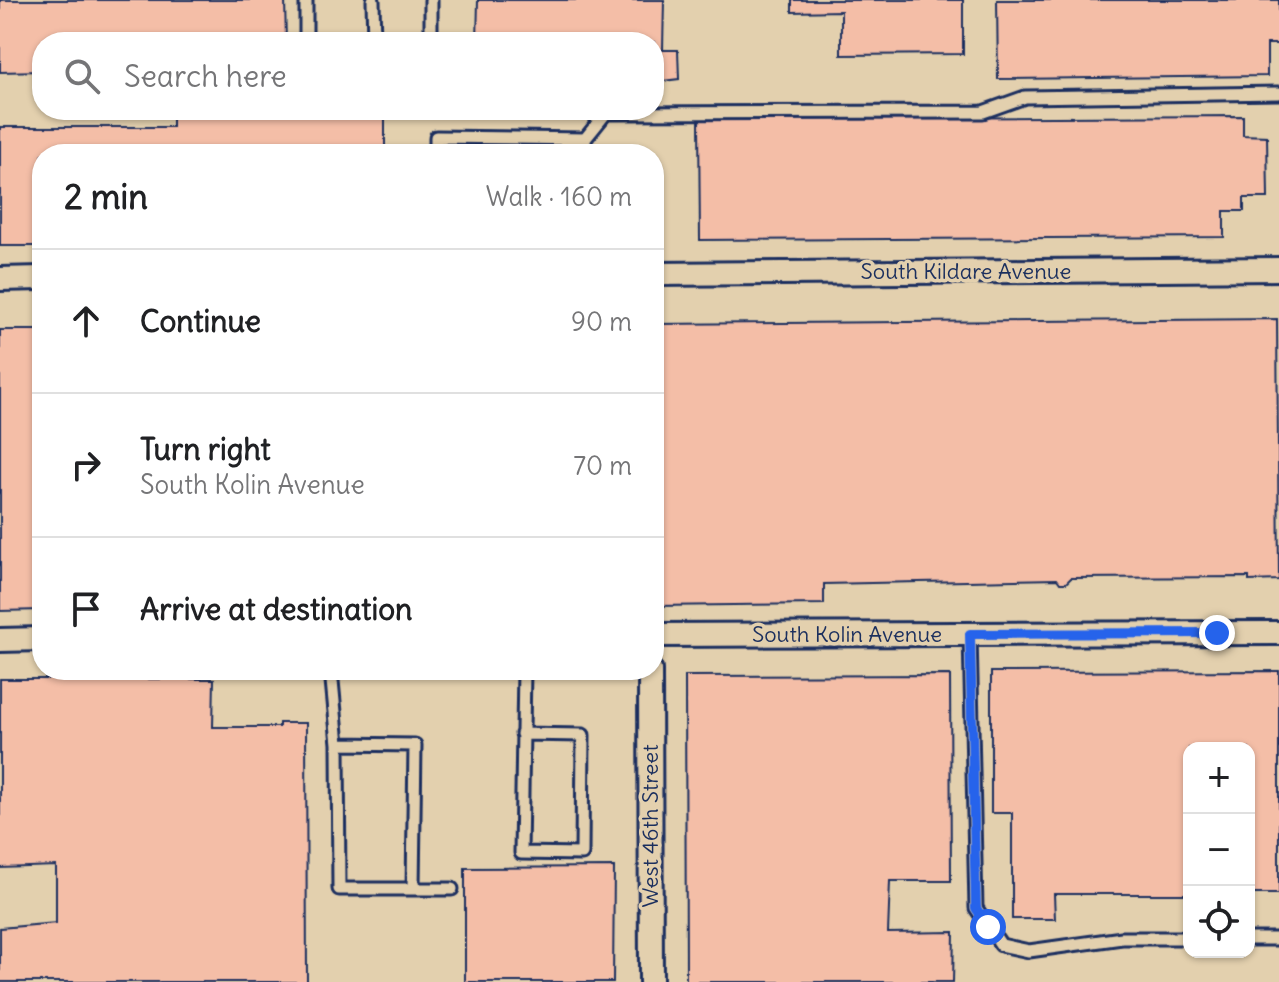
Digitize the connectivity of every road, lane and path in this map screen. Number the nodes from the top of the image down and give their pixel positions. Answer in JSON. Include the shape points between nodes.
{"nodes":[{"id":1,"x":306,"y":0,"type":"edge"},
{"id":2,"x":373,"y":0,"type":"edge"},
{"id":3,"x":431,"y":0,"type":"edge"},
{"id":4,"x":306,"y":32,"type":"edge"},
{"id":5,"x":374,"y":32,"type":"edge"},
{"id":6,"x":431,"y":32,"type":"edge"},
{"id":7,"x":1279,"y":93,"type":"edge"},
{"id":8,"x":664,"y":113,"type":"edge"},
{"id":9,"x":600,"y":120,"type":"edge"},
{"id":10,"x":585,"y":139,"type":"junction"},
{"id":11,"x":436,"y":144,"type":"edge"},
{"id":12,"x":585,"y":144,"type":"edge"},
{"id":13,"x":1279,"y":269,"type":"edge"},
{"id":14,"x":664,"y":274,"type":"edge"},
{"id":15,"x":32,"y":278,"type":"edge"},
{"id":16,"x":0,"y":279,"type":"edge"},
{"id":17,"x":1279,"y":633,"type":"edge"},
{"id":18,"x":970,"y":634,"type":"junction"},
{"id":19,"x":664,"y":635,"type":"edge"},
{"id":20,"x":32,"y":639,"type":"edge"},
{"id":21,"x":0,"y":640,"type":"edge"},
{"id":22,"x":332,"y":680,"type":"edge"},
{"id":23,"x":524,"y":680,"type":"edge"},
{"id":24,"x":650,"y":680,"type":"edge"},
{"id":25,"x":522,"y":734,"type":"junction"},
{"id":26,"x":338,"y":744,"type":"junction"},
{"id":27,"x":413,"y":888,"type":"junction"},
{"id":28,"x":452,"y":889,"type":"dead end"},
{"id":29,"x":1183,"y":938,"type":"edge"},
{"id":30,"x":1255,"y":939,"type":"edge"},
{"id":31,"x":1279,"y":939,"type":"edge"},
{"id":32,"x":651,"y":982,"type":"edge"}],
"edges":[{"from":1,"to":4,"type":"lane"},
{"from":2,"to":5,"type":"lane"},
{"from":3,"to":6,"type":"lane"},
{"from":7,"to":8,"type":"lane","via":[[1025,97],[983,112]]},
{"from":9,"to":10,"type":"lane"},
{"from":10,"to":11,"type":"lane","via":[[436,137]]},
{"from":10,"to":12,"type":"lane"},
{"from":13,"to":14,"type":"street","name":"South Kildare Avenue"},
{"from":15,"to":16,"type":"street"},
{"from":17,"to":18,"type":"street","name":"South Kolin Avenue"},
{"from":18,"to":19,"type":"street","name":"South Kolin Avenue"},
{"from":18,"to":29,"type":"lane","via":[[976,908],[1001,945],[1029,951],[1122,938]]},
{"from":20,"to":21,"type":"street"},
{"from":22,"to":26,"type":"lane"},
{"from":23,"to":25,"type":"lane"},
{"from":24,"to":32,"type":"street","name":"West 46th Street"},
{"from":25,"to":25,"type":"lane","via":[[521,853],[582,854],[583,735]]},
{"from":26,"to":27,"type":"lane","via":[[339,889]]},
{"from":26,"to":27,"type":"lane","via":[[415,745]]},
{"from":27,"to":28,"type":"lane"},
{"from":30,"to":31,"type":"lane"}]}
